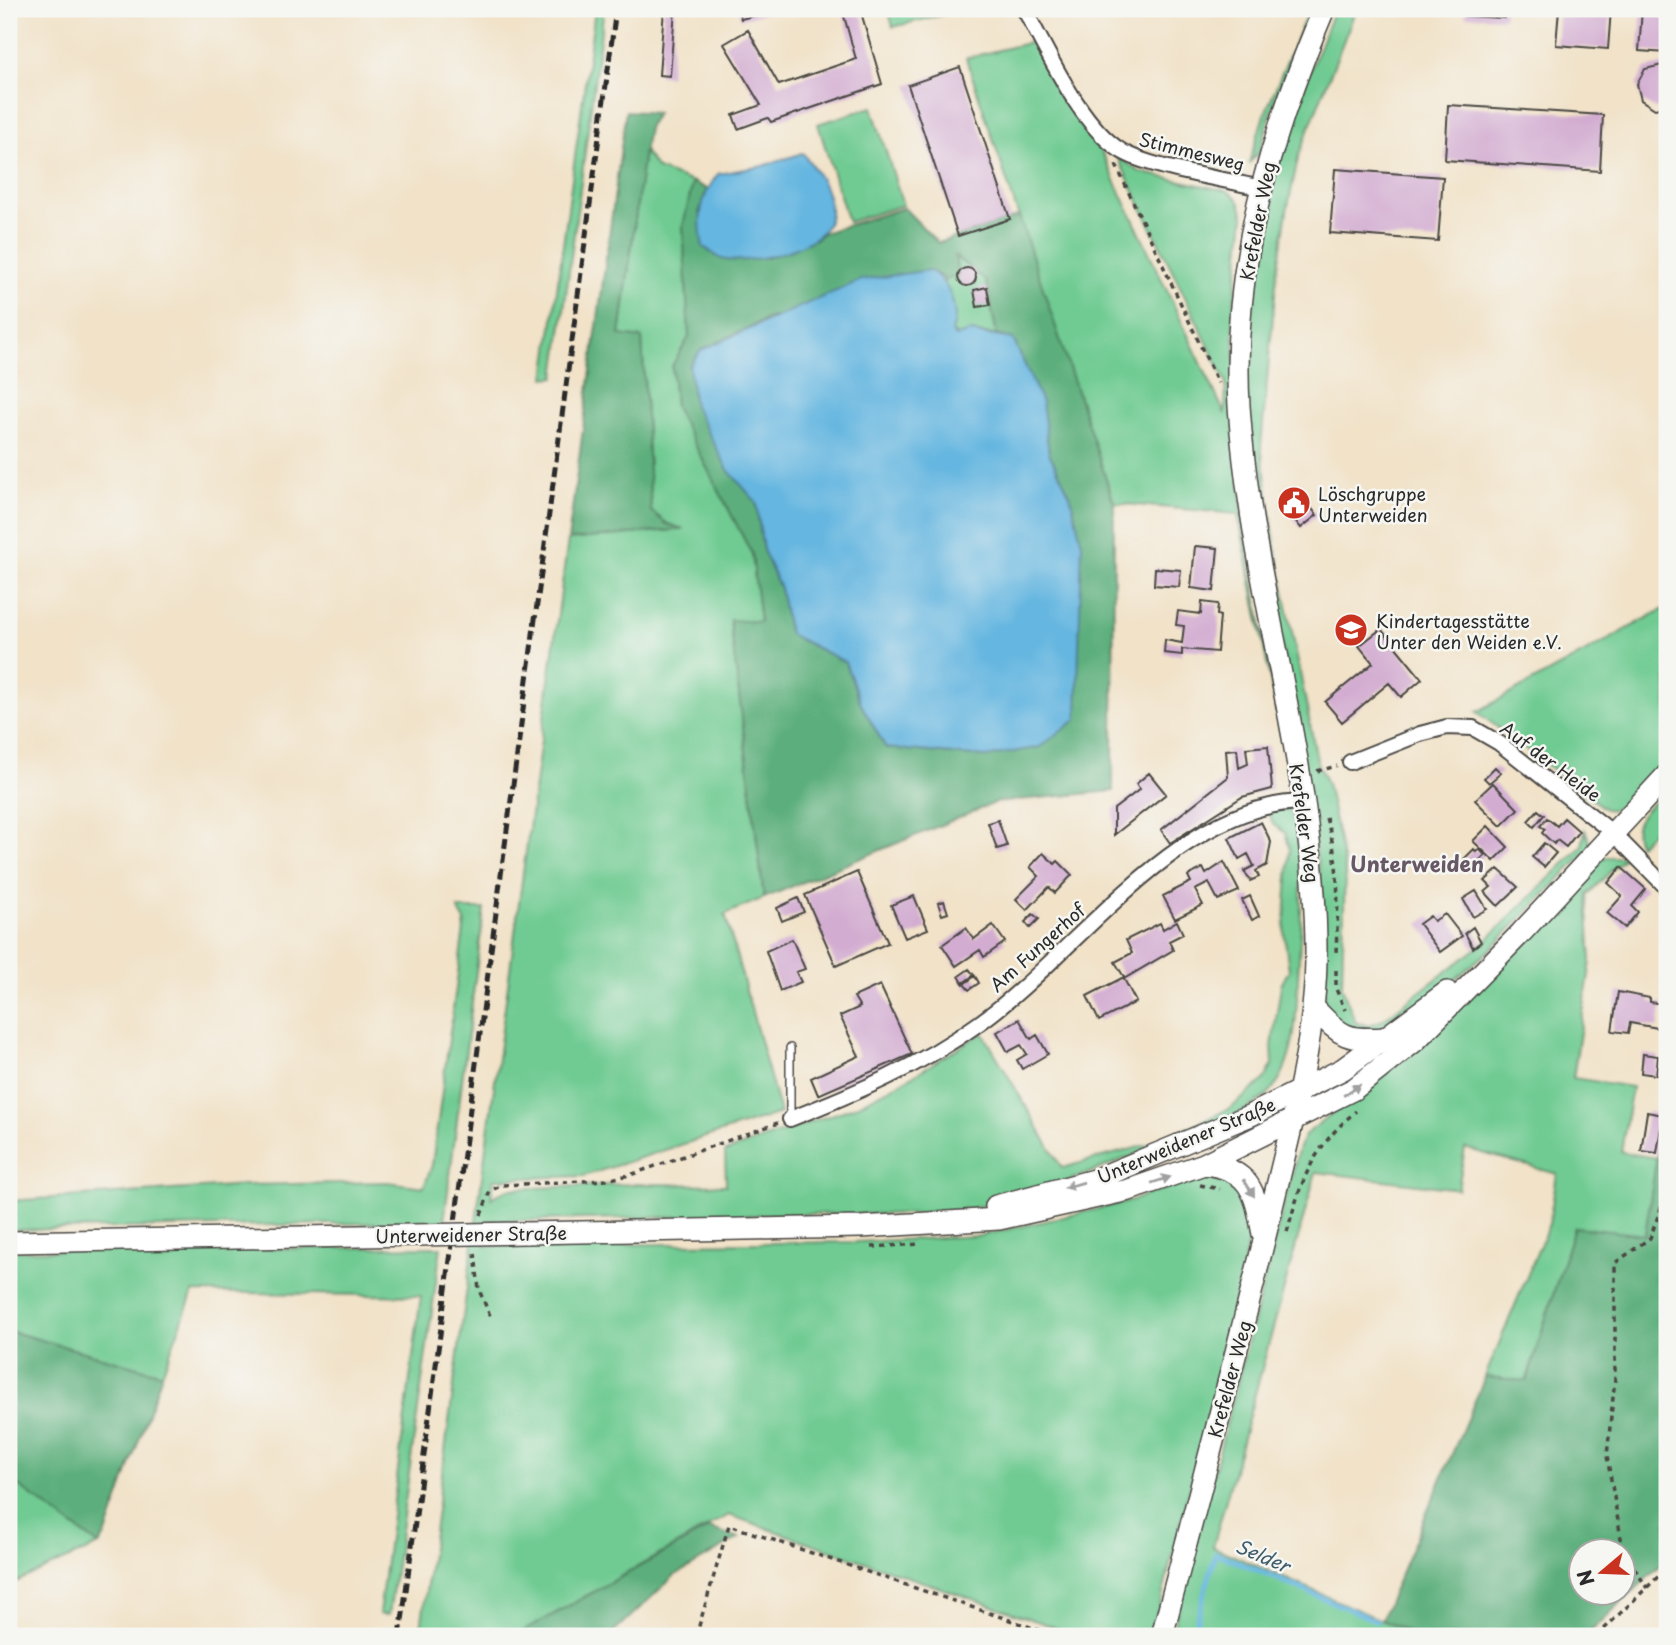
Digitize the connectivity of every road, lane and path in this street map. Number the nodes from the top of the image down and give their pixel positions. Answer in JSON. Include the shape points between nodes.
{"nodes":[{"id":1,"x":1024,"y":9,"type":"edge"},
{"id":2,"x":1324,"y":9,"type":"edge"},
{"id":3,"x":1104,"y":138,"type":"junction"},
{"id":4,"x":1260,"y":188,"type":"junction"},
{"id":5,"x":1239,"y":403,"type":"junction"},
{"id":6,"x":1350,"y":762,"type":"joint"},
{"id":7,"x":1315,"y":772,"type":"dead end"},
{"id":8,"x":1667,"y":775,"type":"edge"},
{"id":9,"x":1304,"y":802,"type":"junction"},
{"id":10,"x":1613,"y":833,"type":"junction"},
{"id":11,"x":1667,"y":888,"type":"edge"},
{"id":12,"x":1521,"y":933,"type":"junction"},
{"id":13,"x":1313,"y":1007,"type":"junction"},
{"id":14,"x":1385,"y":1038,"type":"junction"},
{"id":15,"x":790,"y":1048,"type":"dead end"},
{"id":16,"x":1297,"y":1092,"type":"junction"},
{"id":17,"x":1358,"y":1109,"type":"dead end"},
{"id":18,"x":790,"y":1119,"type":"junction"},
{"id":19,"x":1292,"y":1121,"type":"junction"},
{"id":20,"x":1204,"y":1164,"type":"junction"},
{"id":21,"x":1667,"y":1192,"type":"edge"},
{"id":22,"x":933,"y":1222,"type":"junction"},
{"id":23,"x":480,"y":1223,"type":"dead end"},
{"id":24,"x":1286,"y":1235,"type":"dead end"},
{"id":25,"x":1265,"y":1240,"type":"junction"},
{"id":26,"x":9,"y":1242,"type":"edge"},
{"id":27,"x":476,"y":1245,"type":"dead end"},
{"id":28,"x":491,"y":1318,"type":"dead end"},
{"id":29,"x":1620,"y":1536,"type":"edge"},
{"id":30,"x":1667,"y":1568,"type":"edge"},
{"id":31,"x":1638,"y":1574,"type":"edge"},
{"id":32,"x":1647,"y":1588,"type":"junction"},
{"id":33,"x":696,"y":1636,"type":"edge"},
{"id":34,"x":1057,"y":1636,"type":"edge"},
{"id":35,"x":1161,"y":1636,"type":"edge"},
{"id":36,"x":1597,"y":1636,"type":"edge"}],
"edges":[{"from":1,"to":3,"type":"street","name":"Stimmesweg"},
{"from":2,"to":4,"type":"street","name":"Krefelder Weg","via":[[1278,125]]},
{"from":3,"to":4,"type":"street","name":"Stimmesweg","via":[[1122,152],[1144,160]]},
{"from":3,"to":5,"type":"path","via":[[1221,388]]},
{"from":4,"to":5,"type":"street","name":"Krefelder Weg","via":[[1245,257]]},
{"from":5,"to":9,"type":"street","name":"Krefelder Weg","via":[[1249,493]]},
{"from":6,"to":7,"type":"path"},
{"from":6,"to":10,"type":"street","name":"Auf der Heide","via":[[1420,734],[1447,727],[1472,728],[1499,743]]},
{"from":8,"to":10,"type":"street","name":"Unterweidener Straße"},
{"from":9,"to":13,"type":"street","name":"Krefelder Weg","via":[[1314,877]]},
{"from":9,"to":18,"type":"street","name":"Am Fungerhof","via":[[1257,807],[1179,849],[978,1024],[891,1077]]},
{"from":10,"to":11,"type":"street","name":"Auf der Heide"},
{"from":10,"to":12,"type":"street","name":"Unterweidener Straße"},
{"from":12,"to":14,"type":"street","name":"Unterweidener Straße"},
{"from":19,"to":12,"type":"street","name":"Unterweidener Straße","one_way":true,"via":[[1354,1089],[1406,1048]]},
{"from":13,"to":14,"type":"street","via":[[1340,1035],[1361,1040]]},
{"from":13,"to":16,"type":"street","name":"Krefelder Weg"},
{"from":14,"to":16,"type":"street","name":"Unterweidener Straße","via":[[1343,1069]]},
{"from":15,"to":18,"type":"lane"},
{"from":16,"to":19,"type":"street","name":"Krefelder Weg"},
{"from":16,"to":22,"type":"street","name":"Unterweidener Straße","one_way":true,"via":[[1094,1180]]},
{"from":17,"to":24,"type":"path","via":[[1307,1168]]},
{"from":18,"to":23,"type":"path","via":[[630,1175],[502,1185],[484,1200]]},
{"from":19,"to":20,"type":"street","name":"Unterweidener Straße"},
{"from":19,"to":25,"type":"street","name":"Krefelder Weg"},
{"from":22,"to":20,"type":"street","name":"Unterweidener Straße","one_way":true,"via":[[999,1219],[1088,1201]]},
{"from":20,"to":25,"type":"street","name":"Unterweidener Straße","one_way":true,"via":[[1231,1169],[1250,1184]]},
{"from":21,"to":29,"type":"path","via":[[1650,1238],[1615,1263],[1615,1378],[1607,1456]]},
{"from":22,"to":26,"type":"street","name":"Unterweidener Straße","bridge":true},
{"from":25,"to":35,"type":"street","name":"Krefelder Weg"},
{"from":27,"to":28,"type":"path","via":[[475,1271]]},
{"from":30,"to":32,"type":"path"},
{"from":31,"to":32,"type":"path"},
{"from":32,"to":36,"type":"path"},
{"from":33,"to":34,"type":"path","via":[[729,1525]]}]}
